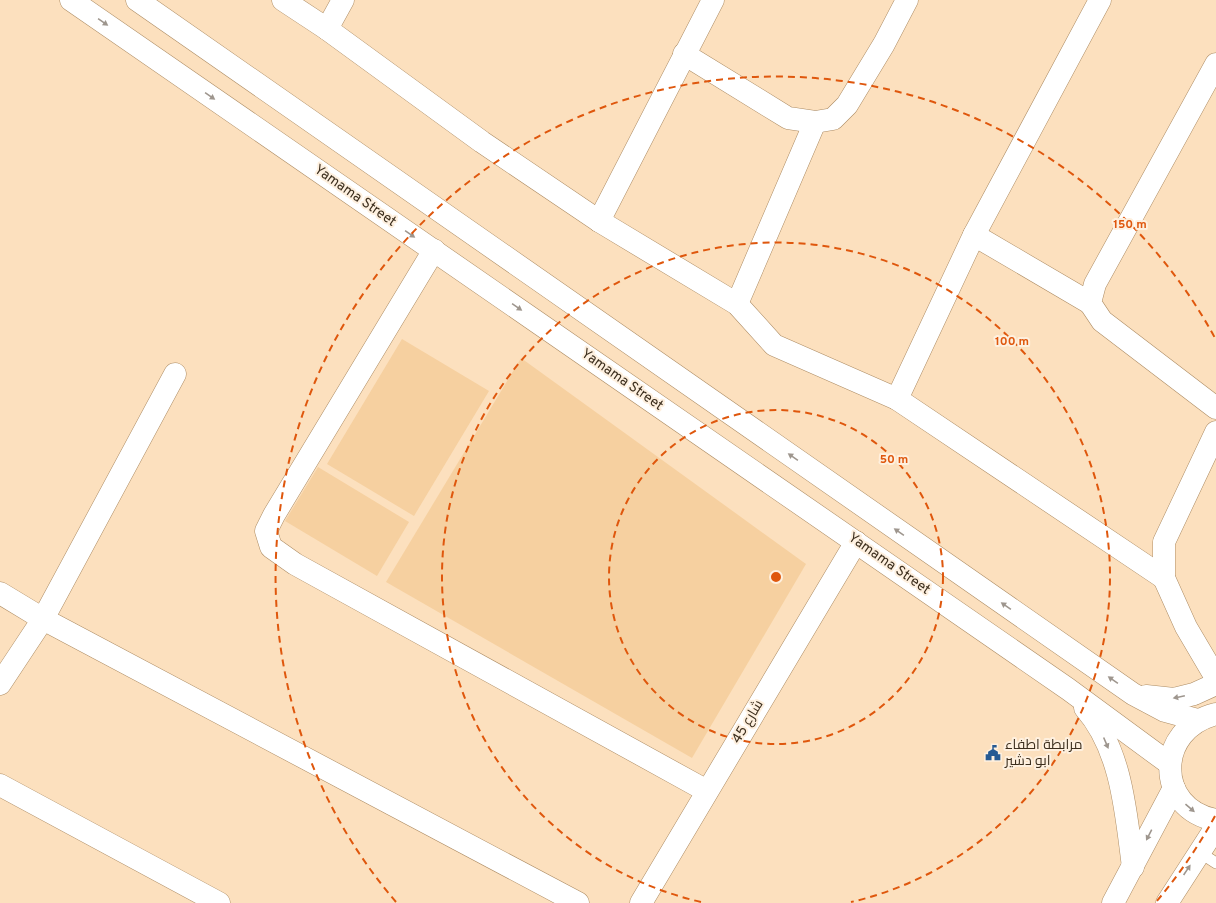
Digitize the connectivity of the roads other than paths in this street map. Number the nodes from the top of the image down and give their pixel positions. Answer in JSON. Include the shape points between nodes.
{"nodes":[{"id":1,"x":71,"y":0,"type":"edge"},
{"id":2,"x":137,"y":0,"type":"edge"},
{"id":3,"x":283,"y":0,"type":"edge"},
{"id":4,"x":343,"y":0,"type":"edge"},
{"id":5,"x":713,"y":0,"type":"edge"},
{"id":6,"x":907,"y":0,"type":"edge"},
{"id":7,"x":1100,"y":0,"type":"edge"},
{"id":8,"x":327,"y":29,"type":"junction"},
{"id":9,"x":684,"y":54,"type":"junction"},
{"id":10,"x":1216,"y":64,"type":"edge"},
{"id":11,"x":815,"y":122,"type":"junction"},
{"id":12,"x":599,"y":221,"type":"junction"},
{"id":13,"x":974,"y":235,"type":"junction"},
{"id":14,"x":434,"y":250,"type":"junction"},
{"id":15,"x":1090,"y":303,"type":"junction"},
{"id":16,"x":737,"y":304,"type":"junction"},
{"id":17,"x":175,"y":374,"type":"dead end"},
{"id":18,"x":897,"y":399,"type":"junction"},
{"id":19,"x":1216,"y":408,"type":"edge"},
{"id":20,"x":1216,"y":432,"type":"edge"},
{"id":21,"x":856,"y":542,"type":"junction"},
{"id":22,"x":1164,"y":578,"type":"junction"},
{"id":23,"x":0,"y":593,"type":"edge"},
{"id":24,"x":42,"y":619,"type":"junction"},
{"id":25,"x":1216,"y":678,"type":"edge"},
{"id":26,"x":0,"y":684,"type":"edge"},
{"id":27,"x":1216,"y":684,"type":"edge"},
{"id":28,"x":1068,"y":689,"type":"junction"},
{"id":29,"x":1133,"y":694,"type":"junction"},
{"id":30,"x":1207,"y":717,"type":"edge"},
{"id":31,"x":1170,"y":764,"type":"junction"},
{"id":32,"x":0,"y":785,"type":"edge"},
{"id":33,"x":1174,"y":788,"type":"junction"},
{"id":34,"x":707,"y":791,"type":"junction"},
{"id":35,"x":1216,"y":820,"type":"edge"},
{"id":36,"x":1216,"y":827,"type":"edge"},
{"id":37,"x":1208,"y":857,"type":"edge"},
{"id":38,"x":1133,"y":867,"type":"junction"},
{"id":39,"x":219,"y":903,"type":"edge"},
{"id":40,"x":578,"y":903,"type":"edge"},
{"id":41,"x":641,"y":903,"type":"edge"},
{"id":42,"x":1113,"y":903,"type":"edge"},
{"id":43,"x":1167,"y":903,"type":"edge"}],
"edges":[{"from":1,"to":14,"type":"street","name":"Yamama Street","one_way":true},
{"from":29,"to":2,"type":"street","one_way":true},
{"from":3,"to":8,"type":"street"},
{"from":4,"to":8,"type":"street"},
{"from":5,"to":9,"type":"street"},
{"from":6,"to":11,"type":"street","via":[[847,105],[833,119]]},
{"from":7,"to":13,"type":"street"},
{"from":8,"to":12,"type":"street","via":[[482,142]]},
{"from":9,"to":11,"type":"street","via":[[788,118]]},
{"from":9,"to":12,"type":"street"},
{"from":10,"to":15,"type":"street","via":[[1095,284]]},
{"from":11,"to":16,"type":"street"},
{"from":12,"to":16,"type":"street"},
{"from":13,"to":15,"type":"street"},
{"from":13,"to":18,"type":"street"},
{"from":14,"to":21,"type":"street","name":"Yamama Street","one_way":true},
{"from":14,"to":34,"type":"street","via":[[274,514],[266,531],[271,547],[295,564]]},
{"from":15,"to":19,"type":"street","via":[[1102,321]]},
{"from":16,"to":18,"type":"street","via":[[774,345]]},
{"from":17,"to":24,"type":"street"},
{"from":18,"to":22,"type":"street"},
{"from":20,"to":22,"type":"street","via":[[1164,542]]},
{"from":21,"to":28,"type":"street","name":"Yamama Street"},
{"from":21,"to":34,"type":"street","name":"شارع 45"},
{"from":22,"to":25,"type":"street","via":[[1186,627]]},
{"from":23,"to":24,"type":"street"},
{"from":24,"to":26,"type":"street"},
{"from":24,"to":40,"type":"street"},
{"from":27,"to":29,"type":"street","one_way":true,"via":[[1194,694],[1174,698]]},
{"from":28,"to":31,"type":"street","name":"Yamama Street"},
{"from":28,"to":38,"type":"street","one_way":true,"via":[[1089,712],[1110,753],[1120,784]]},
{"from":29,"to":30,"type":"street","via":[[1165,711]]},
{"from":30,"to":31,"type":"street","via":[[1187,728],[1178,738],[1172,750]]},
{"from":31,"to":33,"type":"street"},
{"from":32,"to":39,"type":"street"},
{"from":33,"to":35,"type":"street","one_way":true,"via":[[1187,807],[1197,814]]},
{"from":33,"to":38,"type":"street","one_way":true},
{"from":34,"to":41,"type":"street","name":"شارع 45"},
{"from":36,"to":37,"type":"street"},
{"from":43,"to":37,"type":"street","one_way":true},
{"from":38,"to":42,"type":"street"}]}
